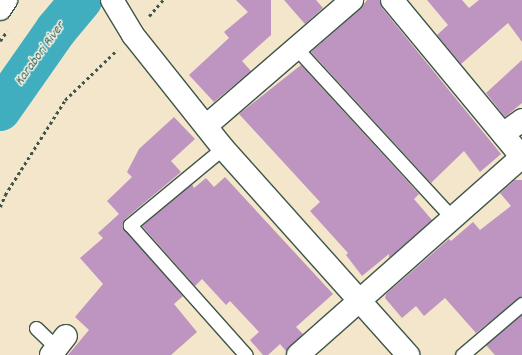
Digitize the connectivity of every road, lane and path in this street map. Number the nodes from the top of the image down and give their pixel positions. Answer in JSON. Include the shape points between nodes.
{"nodes":[{"id":1,"x":6,"y":0,"type":"edge"},
{"id":2,"x":112,"y":0,"type":"edge"},
{"id":3,"x":352,"y":0,"type":"edge"},
{"id":4,"x":392,"y":0,"type":"edge"},
{"id":5,"x":0,"y":9,"type":"edge"},
{"id":6,"x":133,"y":35,"type":"junction"},
{"id":7,"x":296,"y":48,"type":"junction"},
{"id":8,"x":522,"y":120,"type":"edge"},
{"id":9,"x":206,"y":126,"type":"junction"},
{"id":10,"x":503,"y":134,"type":"junction"},
{"id":11,"x":222,"y":148,"type":"junction"},
{"id":12,"x":522,"y":157,"type":"edge"},
{"id":13,"x":0,"y":207,"type":"edge"},
{"id":14,"x":453,"y":218,"type":"junction"},
{"id":15,"x":360,"y":301,"type":"junction"},
{"id":16,"x":522,"y":304,"type":"edge"},
{"id":17,"x":36,"y":328,"type":"dead end"},
{"id":18,"x":58,"y":346,"type":"edge"},
{"id":19,"x":246,"y":355,"type":"edge"},
{"id":20,"x":298,"y":355,"type":"edge"},
{"id":21,"x":408,"y":355,"type":"edge"},
{"id":22,"x":462,"y":355,"type":"edge"}],
"edges":[{"from":1,"to":5,"type":"street"},
{"from":2,"to":6,"type":"street"},
{"from":3,"to":7,"type":"street"},
{"from":4,"to":10,"type":"street"},
{"from":6,"to":9,"type":"street"},
{"from":6,"to":13,"type":"path","via":[[65,100],[4,195]]},
{"from":7,"to":9,"type":"street"},
{"from":7,"to":14,"type":"lane"},
{"from":8,"to":10,"type":"street"},
{"from":9,"to":11,"type":"street"},
{"from":10,"to":12,"type":"street"},
{"from":11,"to":15,"type":"street"},
{"from":11,"to":19,"type":"lane","via":[[130,225]]},
{"from":12,"to":14,"type":"street"},
{"from":14,"to":15,"type":"street"},
{"from":15,"to":20,"type":"street"},
{"from":15,"to":21,"type":"street"},
{"from":16,"to":22,"type":"lane"},
{"from":17,"to":18,"type":"lane"}]}
